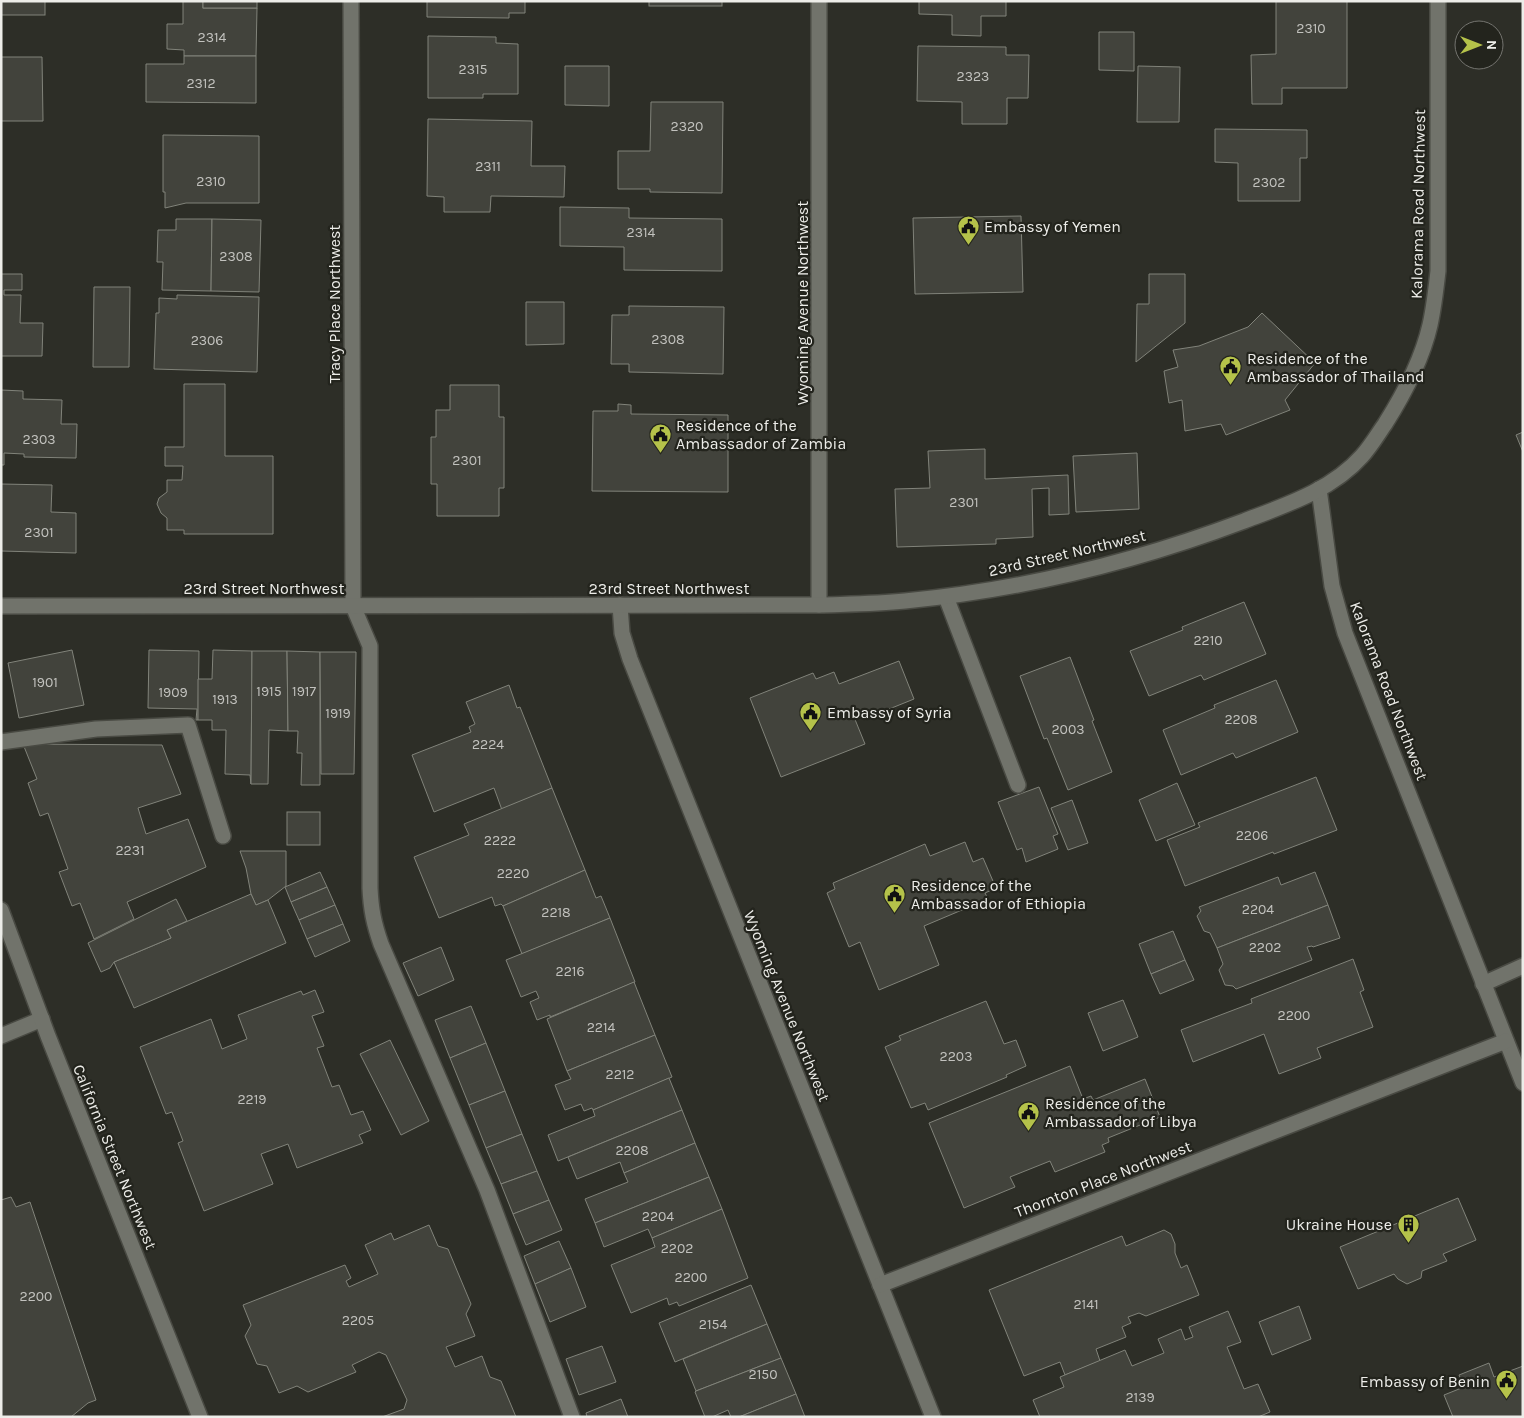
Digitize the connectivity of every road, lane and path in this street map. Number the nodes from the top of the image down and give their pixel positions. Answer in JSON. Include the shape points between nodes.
{"nodes":[{"id":1,"x":352,"y":1,"type":"edge"},
{"id":2,"x":819,"y":1,"type":"edge"},
{"id":3,"x":1438,"y":1,"type":"edge"},
{"id":4,"x":1319,"y":489,"type":"junction"},
{"id":5,"x":946,"y":596,"type":"junction"},
{"id":6,"x":620,"y":605,"type":"junction"},
{"id":7,"x":819,"y":605,"type":"junction"},
{"id":8,"x":1,"y":606,"type":"edge"},
{"id":9,"x":353,"y":606,"type":"junction"},
{"id":10,"x":1,"y":742,"type":"edge"},
{"id":11,"x":1018,"y":785,"type":"dead end"},
{"id":12,"x":223,"y":836,"type":"dead end"},
{"id":13,"x":1,"y":910,"type":"edge"},
{"id":14,"x":1523,"y":966,"type":"edge"},
{"id":15,"x":1483,"y":984,"type":"junction"},
{"id":16,"x":42,"y":1020,"type":"junction"},
{"id":17,"x":1,"y":1036,"type":"edge"},
{"id":18,"x":1506,"y":1041,"type":"junction"},
{"id":19,"x":1523,"y":1083,"type":"edge"},
{"id":20,"x":880,"y":1284,"type":"junction"},
{"id":21,"x":200,"y":1417,"type":"edge"},
{"id":22,"x":572,"y":1417,"type":"edge"},
{"id":23,"x":933,"y":1417,"type":"edge"}],
"edges":[{"from":1,"to":9,"type":"street","name":"Tracy Place Northwest"},
{"from":2,"to":7,"type":"street","name":"Wyoming Avenue Northwest"},
{"from":3,"to":4,"type":"street","name":"Kalorama Road Northwest","via":[[1438,271],[1430,327],[1409,381],[1379,433],[1343,474]]},
{"from":4,"to":5,"type":"street","name":"23rd Street Northwest","via":[[1220,530],[1124,560],[1063,575]]},
{"from":4,"to":15,"type":"street","name":"Kalorama Road Northwest","via":[[1329,568],[1345,633]]},
{"from":5,"to":7,"type":"street","name":"23rd Street Northwest","via":[[903,602]]},
{"from":5,"to":11,"type":"street"},
{"from":6,"to":7,"type":"street","name":"23rd Street Northwest"},
{"from":6,"to":9,"type":"street","name":"23rd Street Northwest"},
{"from":6,"to":20,"type":"street","name":"Wyoming Avenue Northwest","via":[[622,633],[630,659]]},
{"from":8,"to":9,"type":"street","name":"23rd Street Northwest"},
{"from":9,"to":22,"type":"street","via":[[370,646],[370,888],[375,926],[487,1190]]},
{"from":10,"to":12,"type":"street","via":[[96,729],[188,725]]},
{"from":13,"to":16,"type":"street","name":"California Street Northwest"},
{"from":14,"to":15,"type":"street"},
{"from":15,"to":18,"type":"street","name":"Kalorama Road Northwest"},
{"from":16,"to":17,"type":"street"},
{"from":16,"to":21,"type":"street","name":"California Street Northwest"},
{"from":18,"to":19,"type":"street","name":"Kalorama Road Northwest"},
{"from":18,"to":20,"type":"street","name":"Thornton Place Northwest"},
{"from":20,"to":23,"type":"street","name":"Wyoming Avenue Northwest"}]}
